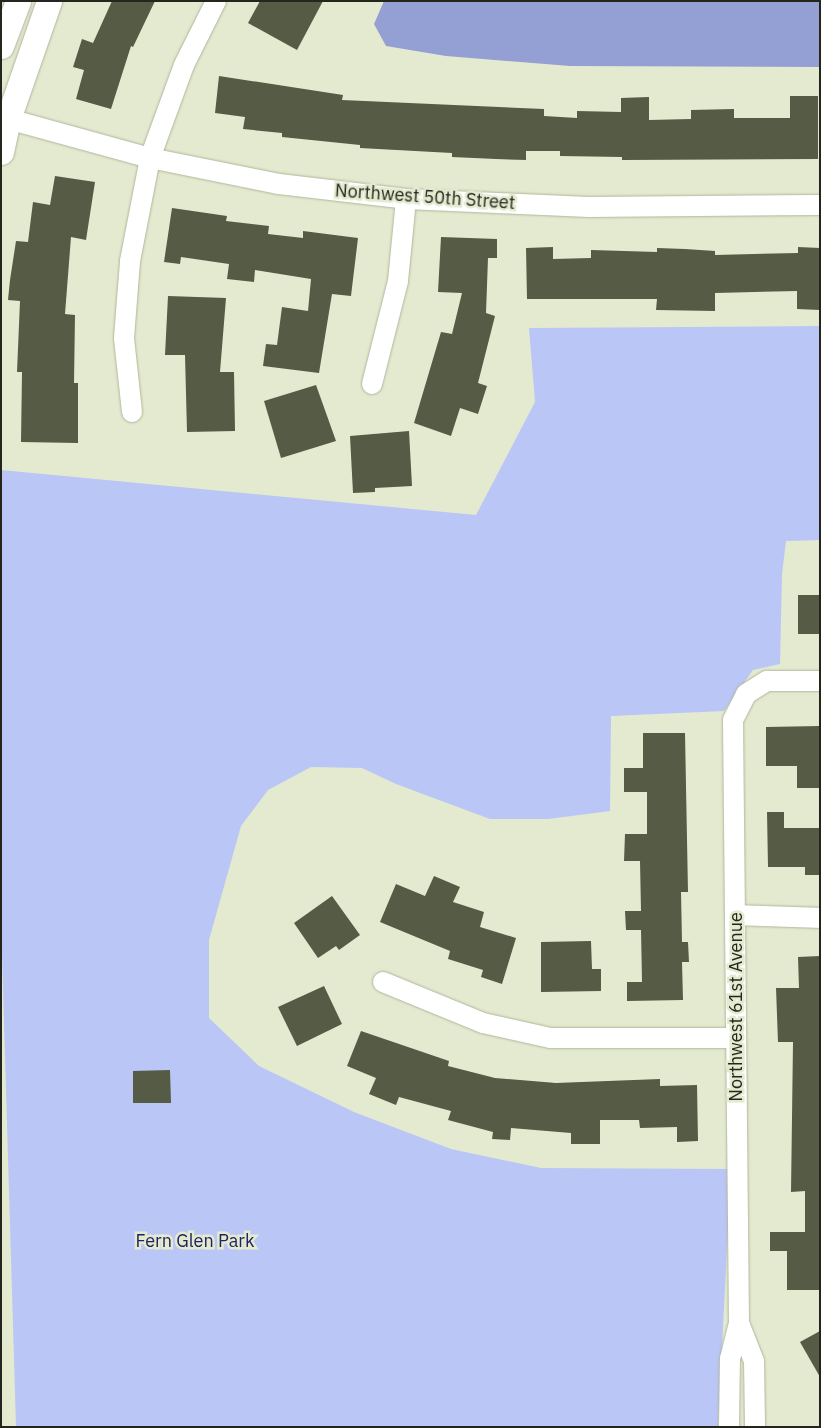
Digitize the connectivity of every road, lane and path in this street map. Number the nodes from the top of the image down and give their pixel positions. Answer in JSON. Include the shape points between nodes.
{"nodes":[{"id":1,"x":18,"y":1,"type":"edge"},
{"id":2,"x":49,"y":1,"type":"edge"},
{"id":3,"x":216,"y":1,"type":"edge"},
{"id":4,"x":1,"y":46,"type":"edge"},
{"id":5,"x":5,"y":118,"type":"edge"},
{"id":6,"x":1,"y":152,"type":"edge"},
{"id":7,"x":150,"y":158,"type":"junction"},
{"id":8,"x":406,"y":199,"type":"junction"},
{"id":9,"x":820,"y":204,"type":"edge"},
{"id":10,"x":372,"y":384,"type":"dead end"},
{"id":11,"x":132,"y":412,"type":"dead end"},
{"id":12,"x":820,"y":681,"type":"edge"},
{"id":13,"x":736,"y":915,"type":"junction"},
{"id":14,"x":820,"y":918,"type":"edge"},
{"id":15,"x":382,"y":982,"type":"dead end"},
{"id":16,"x":736,"y":1038,"type":"junction"},
{"id":17,"x":739,"y":1323,"type":"junction"},
{"id":18,"x":729,"y":1427,"type":"edge"},
{"id":19,"x":755,"y":1427,"type":"edge"}],
"edges":[{"from":1,"to":4,"type":"street"},
{"from":2,"to":5,"type":"street"},
{"from":3,"to":7,"type":"street","via":[[184,66]]},
{"from":5,"to":6,"type":"street"},
{"from":5,"to":7,"type":"street","name":"Northwest 50th Street"},
{"from":7,"to":8,"type":"street","name":"Northwest 50th Street","via":[[279,184]]},
{"from":7,"to":11,"type":"street","via":[[130,261],[124,338]]},
{"from":8,"to":9,"type":"street","name":"Northwest 50th Street","via":[[589,207]]},
{"from":8,"to":10,"type":"street","via":[[398,281]]},
{"from":12,"to":13,"type":"street","name":"Northwest 61st Avenue","via":[[767,682],[746,694],[733,720]]},
{"from":13,"to":14,"type":"street"},
{"from":13,"to":16,"type":"street","name":"Northwest 61st Avenue"},
{"from":15,"to":16,"type":"street","via":[[483,1023],[550,1038]]},
{"from":16,"to":17,"type":"street","name":"Northwest 61st Avenue"},
{"from":17,"to":18,"type":"street","name":"Northwest 61st Avenue","via":[[730,1359]]},
{"from":17,"to":19,"type":"street","name":"Northwest 61st Avenue","via":[[754,1361]]}]}
